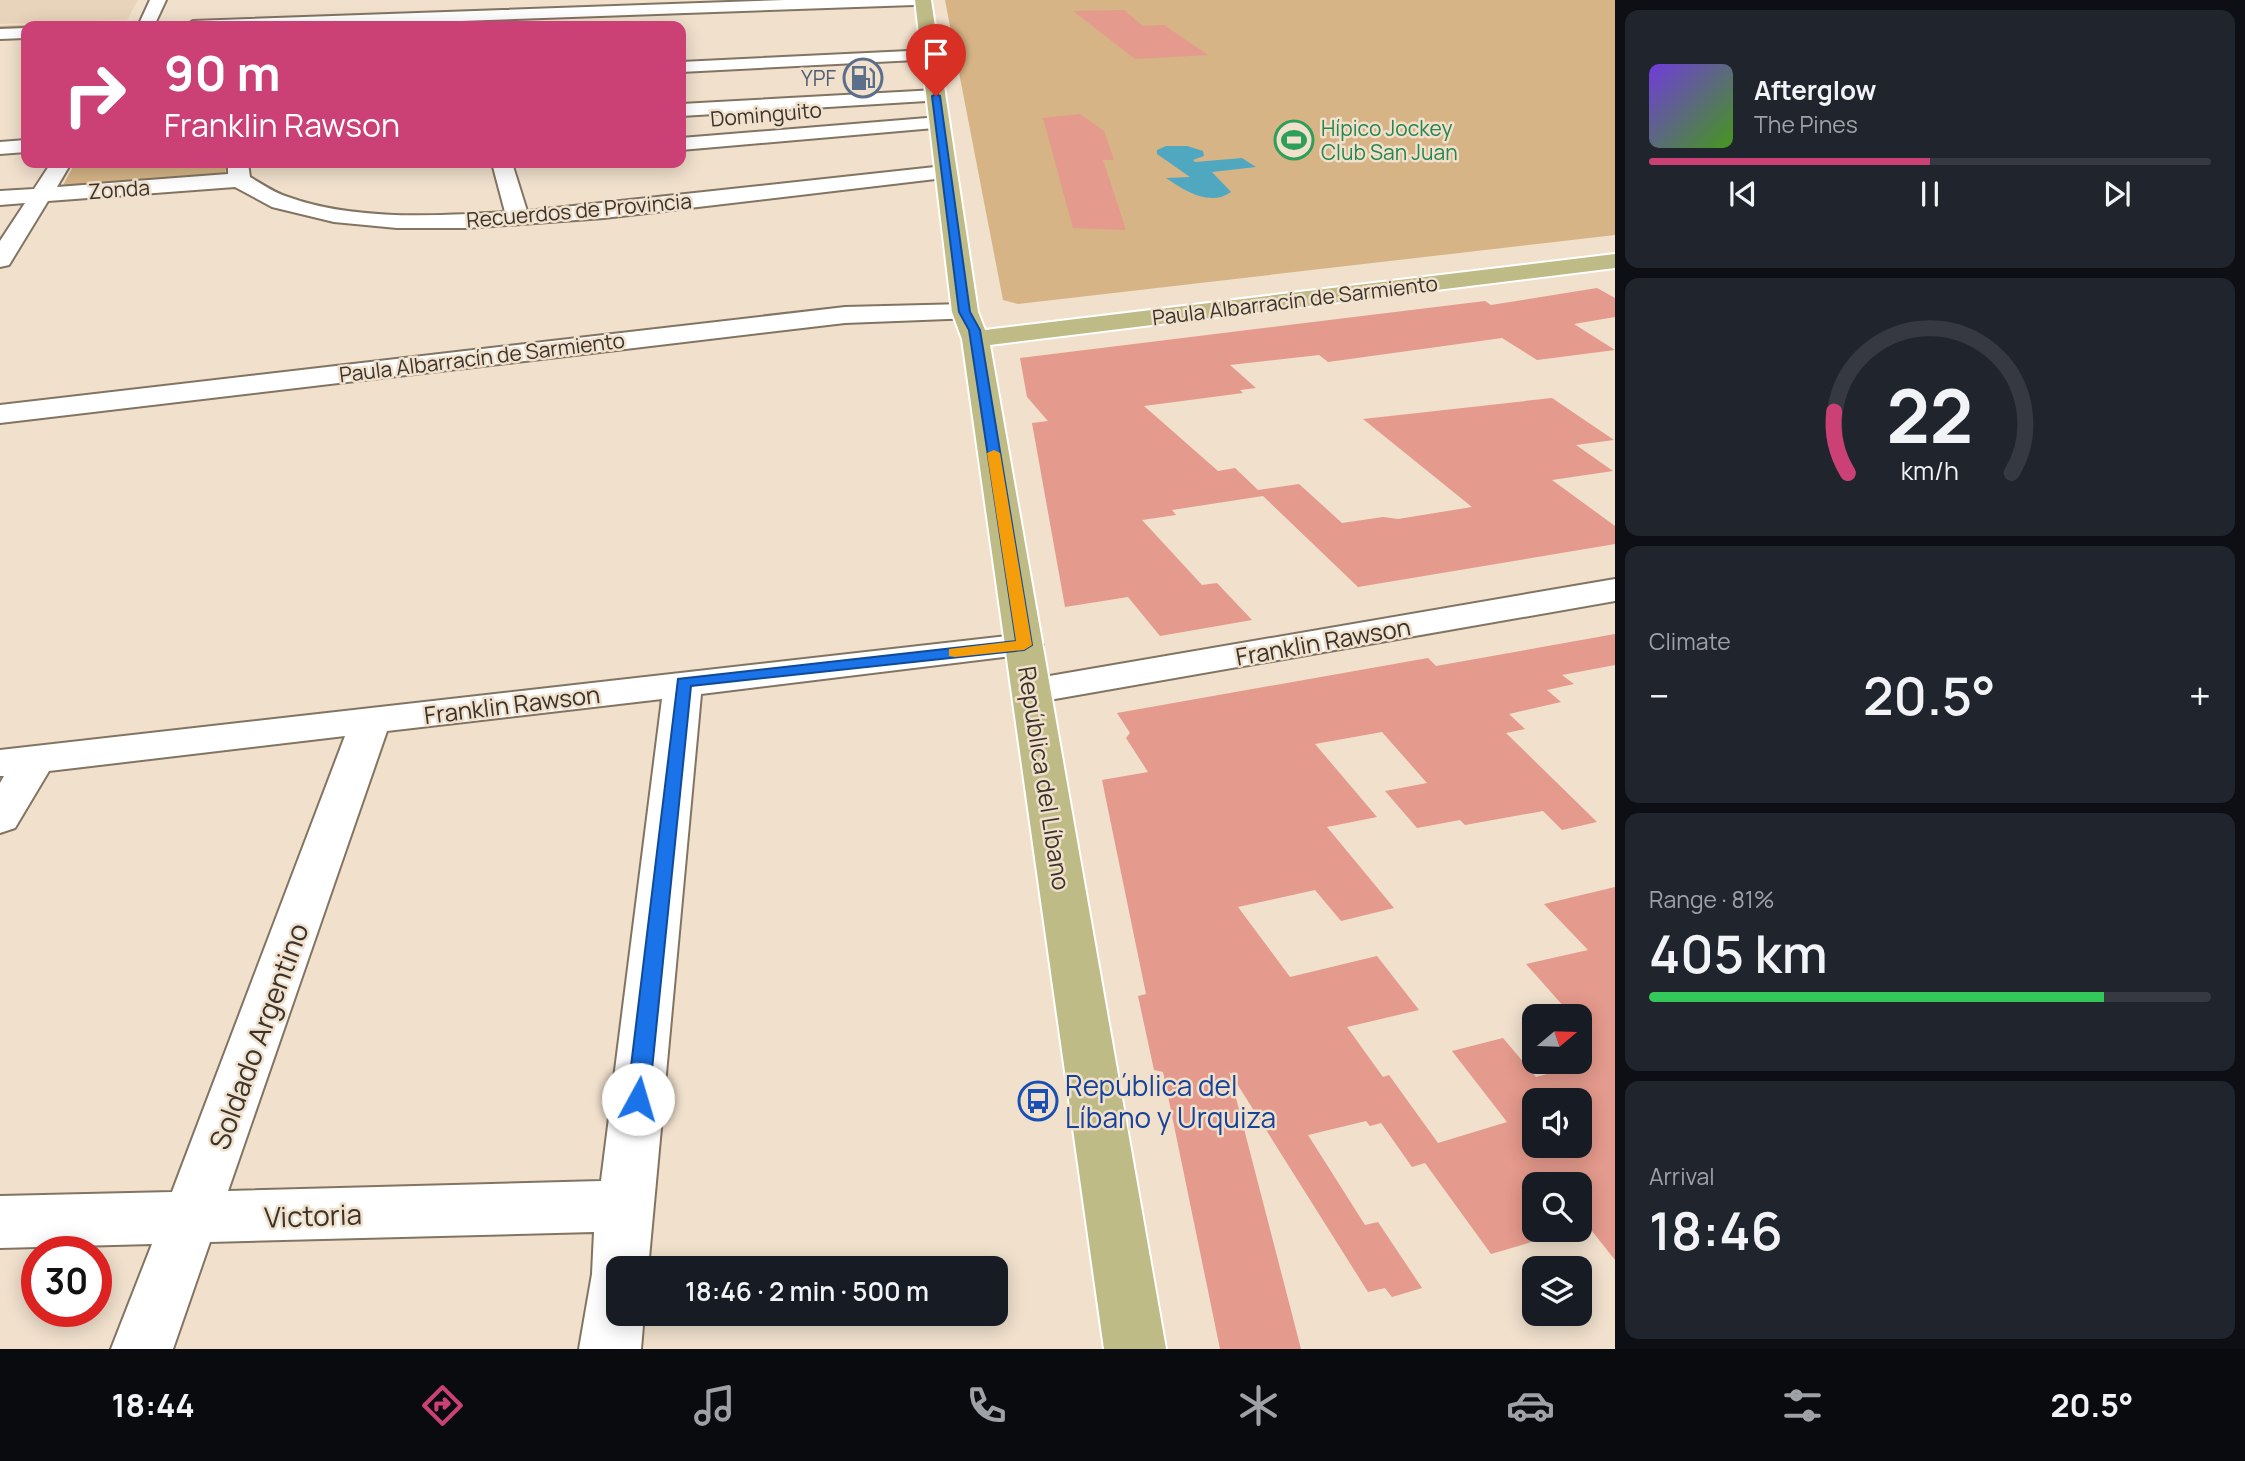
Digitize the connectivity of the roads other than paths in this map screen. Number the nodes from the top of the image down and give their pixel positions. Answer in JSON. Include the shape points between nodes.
{"nodes":[{"id":1,"x":158,"y":0,"type":"edge"},
{"id":2,"x":457,"y":0,"type":"edge"},
{"id":3,"x":914,"y":0,"type":"edge"},
{"id":4,"x":923,"y":0,"type":"edge"},
{"id":5,"x":682,"y":4,"type":"edge"},
{"id":6,"x":445,"y":16,"type":"junction"},
{"id":7,"x":148,"y":21,"type":"edge"},
{"id":8,"x":319,"y":21,"type":"edge"},
{"id":9,"x":21,"y":33,"type":"edge"},
{"id":10,"x":0,"y":34,"type":"edge"},
{"id":11,"x":930,"y":55,"type":"junction"},
{"id":12,"x":686,"y":67,"type":"edge"},
{"id":13,"x":936,"y":96,"type":"junction"},
{"id":14,"x":686,"y":110,"type":"edge"},
{"id":15,"x":939,"y":122,"type":"junction"},
{"id":16,"x":686,"y":144,"type":"edge"},
{"id":17,"x":21,"y":146,"type":"edge"},
{"id":18,"x":0,"y":148,"type":"edge"},
{"id":19,"x":58,"y":168,"type":"edge"},
{"id":20,"x":503,"y":168,"type":"edge"},
{"id":21,"x":238,"y":171,"type":"edge"},
{"id":22,"x":944,"y":172,"type":"junction"},
{"id":23,"x":41,"y":195,"type":"junction"},
{"id":24,"x":0,"y":198,"type":"edge"},
{"id":25,"x":518,"y":218,"type":"junction"},
{"id":26,"x":0,"y":260,"type":"edge"},
{"id":27,"x":1615,"y":261,"type":"edge"},
{"id":28,"x":970,"y":326,"type":"junction"},
{"id":29,"x":0,"y":414,"type":"edge"},
{"id":30,"x":1615,"y":590,"type":"edge"},
{"id":31,"x":1024,"y":645,"type":"junction"},
{"id":32,"x":683,"y":682,"type":"junction"},
{"id":33,"x":1031,"y":691,"type":"junction"},
{"id":34,"x":370,"y":722,"type":"junction"},
{"id":35,"x":18,"y":760,"type":"edge"},
{"id":36,"x":0,"y":818,"type":"edge"},
{"id":37,"x":626,"y":1206,"type":"junction"},
{"id":38,"x":192,"y":1219,"type":"junction"},
{"id":39,"x":0,"y":1222,"type":"edge"},
{"id":40,"x":620,"y":1256,"type":"edge"},
{"id":41,"x":613,"y":1326,"type":"edge"},
{"id":42,"x":142,"y":1349,"type":"edge"},
{"id":43,"x":610,"y":1349,"type":"edge"},
{"id":44,"x":1135,"y":1349,"type":"edge"}],
"edges":[{"from":1,"to":7,"type":"street"},
{"from":2,"to":6,"type":"street"},
{"from":3,"to":5,"type":"street"},
{"from":4,"to":11,"type":"main road","name":"República del Líbano"},
{"from":5,"to":6,"type":"street"},
{"from":6,"to":8,"type":"street"},
{"from":9,"to":10,"type":"street"},
{"from":11,"to":12,"type":"street"},
{"from":11,"to":13,"type":"main road","name":"República del Líbano"},
{"from":13,"to":14,"type":"street","name":"Dominguito"},
{"from":13,"to":15,"type":"main road","name":"República del Líbano"},
{"from":15,"to":16,"type":"street","name":"Dominguito"},
{"from":15,"to":22,"type":"main road","name":"República del Líbano"},
{"from":17,"to":18,"type":"street"},
{"from":19,"to":23,"type":"street"},
{"from":20,"to":25,"type":"street"},
{"from":21,"to":23,"type":"street","name":"Zonda"},
{"from":21,"to":25,"type":"street","name":"Recuerdos de Provincia","via":[[253,192],[277,202],[345,216]]},
{"from":22,"to":25,"type":"street","name":"Recuerdos de Provincia"},
{"from":22,"to":28,"type":"main road","name":"República del Líbano"},
{"from":23,"to":24,"type":"street","name":"Zonda"},
{"from":23,"to":26,"type":"street"},
{"from":27,"to":28,"type":"main road","name":"Paula Albarracín de Sarmiento"},
{"from":28,"to":29,"type":"street","name":"Paula Albarracín de Sarmiento","via":[[845,315]]},
{"from":28,"to":31,"type":"main road","name":"República del Líbano"},
{"from":30,"to":33,"type":"street","name":"Franklin Rawson"},
{"from":31,"to":32,"type":"street","name":"Franklin Rawson"},
{"from":31,"to":33,"type":"main road","name":"República del Líbano"},
{"from":32,"to":34,"type":"street","name":"Franklin Rawson"},
{"from":32,"to":37,"type":"street"},
{"from":33,"to":44,"type":"main road","name":"República del Líbano"},
{"from":34,"to":35,"type":"street","name":"Franklin Rawson"},
{"from":34,"to":38,"type":"street","name":"Soldado Argentino"},
{"from":35,"to":36,"type":"street"},
{"from":37,"to":38,"type":"street","name":"Victoria"},
{"from":37,"to":40,"type":"street"},
{"from":38,"to":39,"type":"street","name":"Victoria"},
{"from":38,"to":42,"type":"street","name":"Soldado Argentino"},
{"from":41,"to":43,"type":"street"}]}
